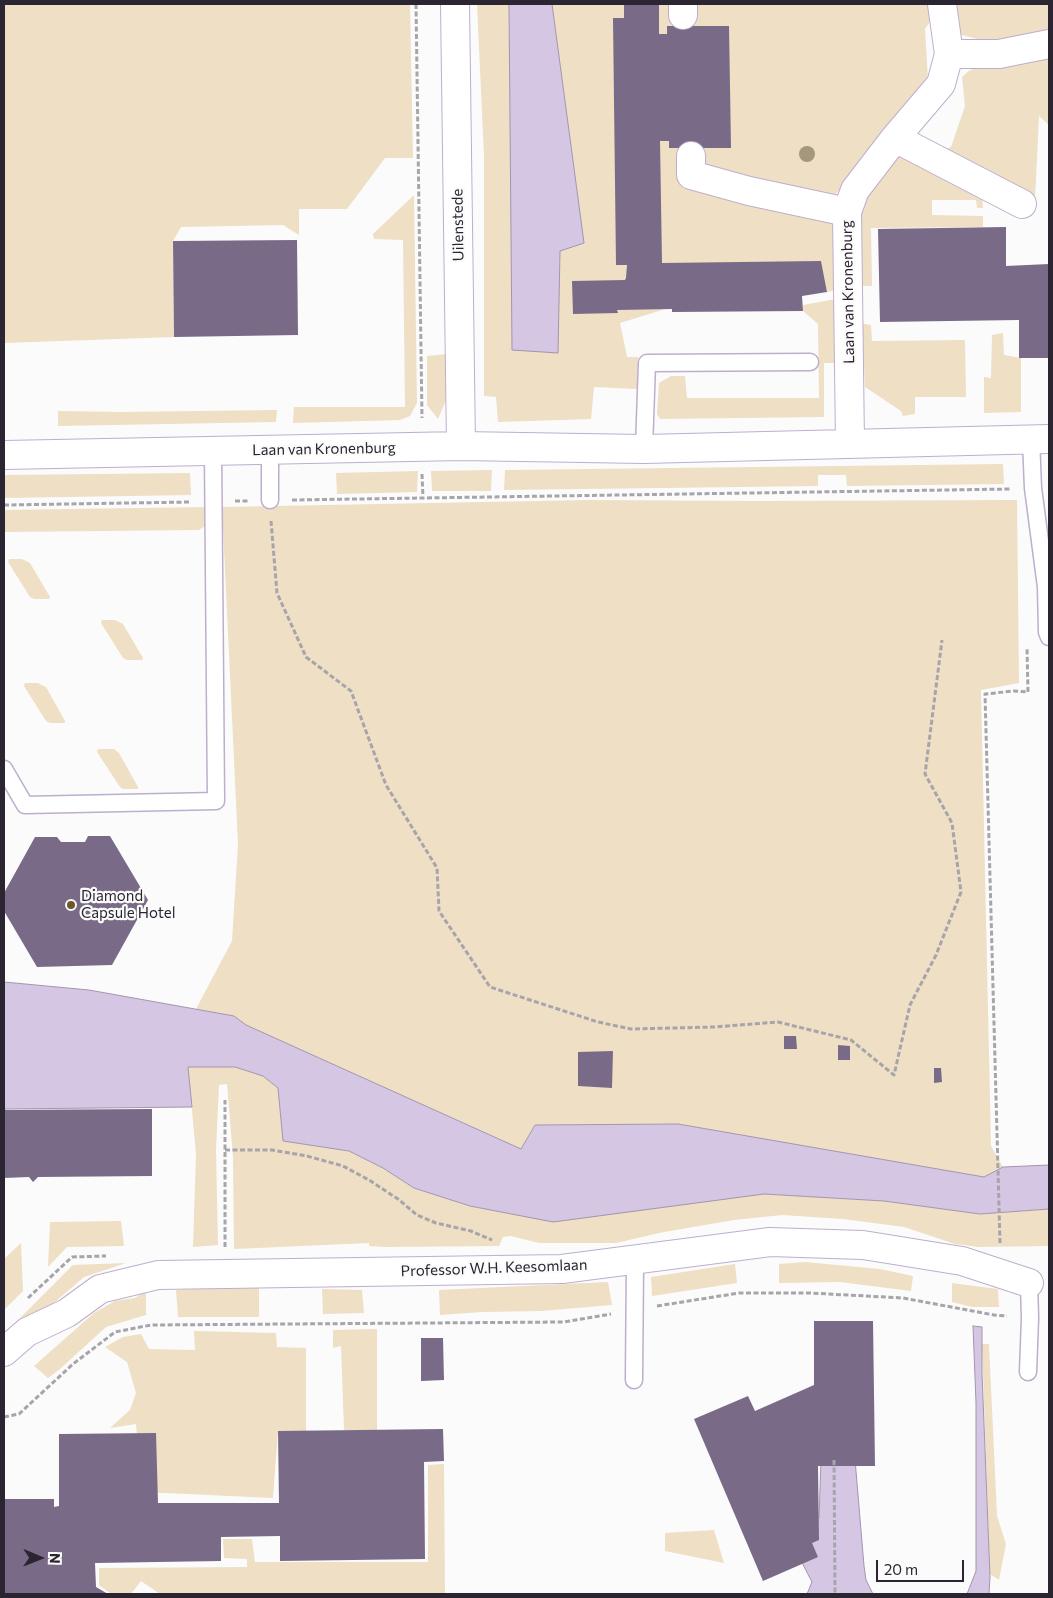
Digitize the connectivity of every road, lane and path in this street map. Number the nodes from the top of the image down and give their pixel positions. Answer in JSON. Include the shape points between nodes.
{"nodes":[{"id":1,"x":416,"y":4,"type":"edge"},
{"id":2,"x":455,"y":4,"type":"edge"},
{"id":3,"x":942,"y":4,"type":"edge"},
{"id":4,"x":1049,"y":44,"type":"edge"},
{"id":5,"x":949,"y":54,"type":"junction"},
{"id":6,"x":896,"y":138,"type":"junction"},
{"id":7,"x":691,"y":156,"type":"dead end"},
{"id":8,"x":1022,"y":204,"type":"dead end"},
{"id":9,"x":847,"y":212,"type":"junction"},
{"id":10,"x":810,"y":362,"type":"dead end"},
{"id":11,"x":1040,"y":439,"type":"edge"},
{"id":12,"x":850,"y":444,"type":"junction"},
{"id":13,"x":461,"y":446,"type":"junction"},
{"id":14,"x":421,"y":447,"type":"junction"},
{"id":15,"x":644,"y":449,"type":"junction"},
{"id":16,"x":270,"y":450,"type":"junction"},
{"id":17,"x":213,"y":451,"type":"junction"},
{"id":18,"x":4,"y":455,"type":"edge"},
{"id":19,"x":1033,"y":488,"type":"junction"},
{"id":20,"x":270,"y":500,"type":"junction"},
{"id":21,"x":214,"y":501,"type":"junction"},
{"id":22,"x":4,"y":505,"type":"edge"},
{"id":23,"x":1048,"y":587,"type":"edge"},
{"id":24,"x":1049,"y":637,"type":"edge"},
{"id":25,"x":942,"y":640,"type":"dead end"},
{"id":26,"x":1021,"y":691,"type":"dead end"},
{"id":27,"x":5,"y":776,"type":"edge"},
{"id":28,"x":225,"y":1100,"type":"dead end"},
{"id":29,"x":225,"y":1150,"type":"junction"},
{"id":30,"x":998,"y":1216,"type":"dead end"},
{"id":31,"x":499,"y":1242,"type":"dead end"},
{"id":32,"x":635,"y":1260,"type":"junction"},
{"id":33,"x":225,"y":1275,"type":"junction"},
{"id":34,"x":1029,"y":1283,"type":"joint"},
{"id":35,"x":635,"y":1310,"type":"junction"},
{"id":36,"x":1030,"y":1318,"type":"junction"},
{"id":37,"x":4,"y":1352,"type":"edge"},
{"id":38,"x":1028,"y":1372,"type":"dead end"},
{"id":39,"x":634,"y":1380,"type":"dead end"},
{"id":40,"x":4,"y":1417,"type":"edge"},
{"id":41,"x":834,"y":1460,"type":"dead end"},
{"id":42,"x":835,"y":1594,"type":"edge"}],
"edges":[{"from":1,"to":14,"type":"path"},
{"from":2,"to":13,"type":"street","name":"Uilenstede"},
{"from":3,"to":5,"type":"street"},
{"from":4,"to":5,"type":"street","via":[[999,54]]},
{"from":5,"to":6,"type":"street","name":"Laan van Kronenburg","via":[[941,84]]},
{"from":6,"to":8,"type":"street"},
{"from":6,"to":9,"type":"street","name":"Laan van Kronenburg","via":[[855,190]]},
{"from":7,"to":9,"type":"street","via":[[691,176]]},
{"from":9,"to":12,"type":"street","name":"Laan van Kronenburg"},
{"from":10,"to":15,"type":"lane","via":[[647,363]]},
{"from":11,"to":12,"type":"street","name":"Laan van Kronenburg"},
{"from":11,"to":19,"type":"lane"},
{"from":12,"to":15,"type":"street","name":"Laan van Kronenburg"},
{"from":13,"to":14,"type":"street","name":"Laan van Kronenburg"},
{"from":13,"to":15,"type":"street","name":"Laan van Kronenburg"},
{"from":14,"to":16,"type":"street","name":"Laan van Kronenburg"},
{"from":16,"to":17,"type":"street","name":"Laan van Kronenburg"},
{"from":16,"to":20,"type":"lane"},
{"from":17,"to":18,"type":"street","name":"Laan van Kronenburg"},
{"from":17,"to":21,"type":"lane"},
{"from":19,"to":20,"type":"path"},
{"from":19,"to":23,"type":"lane"},
{"from":20,"to":21,"type":"path"},
{"from":20,"to":25,"type":"path","via":[[277,593],[306,657],[351,691],[386,785],[437,868],[439,911],[490,986],[598,1022],[631,1028],[778,1022],[851,1040],[894,1075],[910,1005],[936,955],[961,892],[952,823],[925,774]]},
{"from":21,"to":22,"type":"path"},
{"from":21,"to":27,"type":"lane","via":[[216,801],[25,805]]},
{"from":23,"to":24,"type":"lane"},
{"from":26,"to":30,"type":"path","via":[[985,694]]},
{"from":28,"to":29,"type":"path"},
{"from":29,"to":31,"type":"path","via":[[272,1150],[343,1166],[370,1180],[417,1215]]},
{"from":29,"to":33,"type":"path"},
{"from":32,"to":33,"type":"street","name":"Professor W.H. Keesomlaan","via":[[562,1269]]},
{"from":32,"to":34,"type":"street","name":"Professor W.H. Keesomlaan","via":[[770,1242],[863,1245],[962,1261]]},
{"from":32,"to":35,"type":"lane"},
{"from":33,"to":37,"type":"street","name":"Professor W.H. Keesomlaan","via":[[158,1275],[100,1289],[67,1313],[27,1332]]},
{"from":34,"to":36,"type":"lane"},
{"from":35,"to":36,"type":"path","via":[[739,1293],[810,1293],[903,1298],[994,1315]]},
{"from":35,"to":39,"type":"lane"},
{"from":35,"to":40,"type":"path","via":[[564,1322],[151,1324],[115,1332],[73,1364],[19,1414]]},
{"from":36,"to":38,"type":"lane"},
{"from":41,"to":42,"type":"path"}]}
